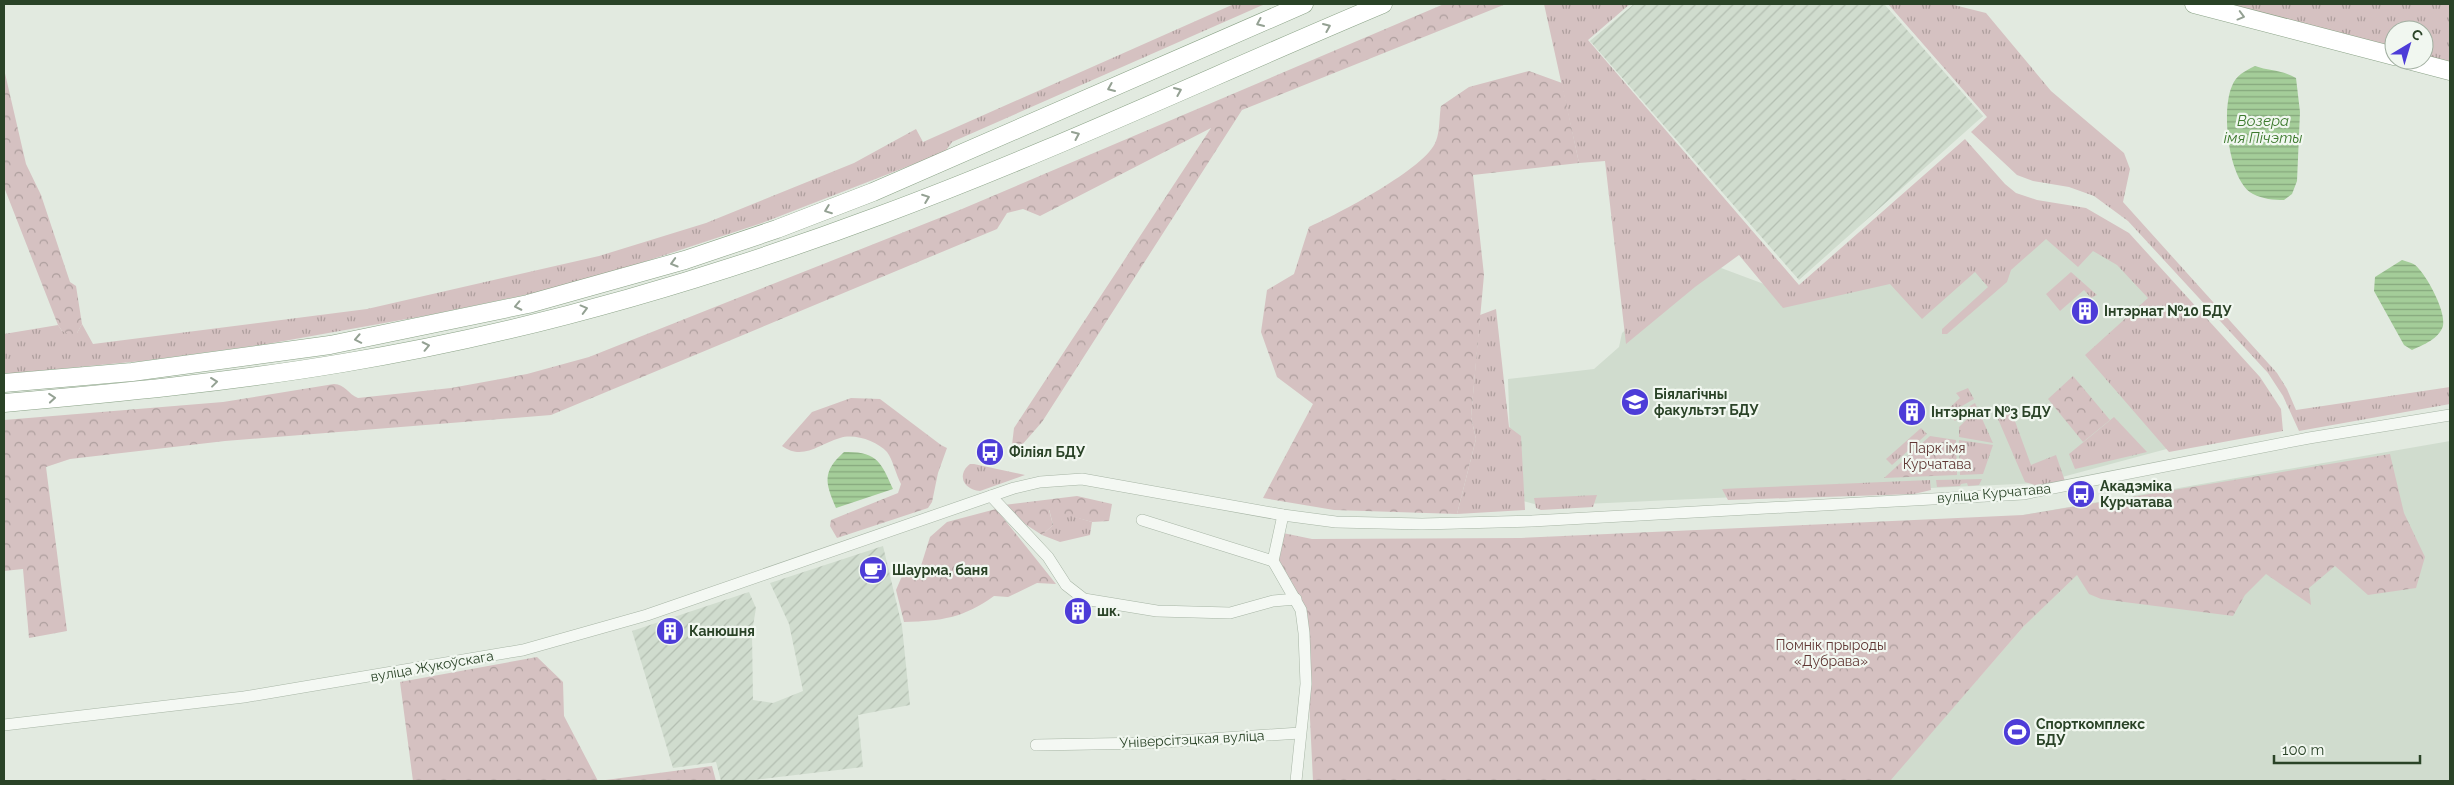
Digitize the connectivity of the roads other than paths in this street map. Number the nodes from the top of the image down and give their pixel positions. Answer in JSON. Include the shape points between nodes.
{"nodes":[{"id":1,"x":1304,"y":4,"type":"edge"},
{"id":2,"x":1383,"y":4,"type":"edge"},
{"id":3,"x":2194,"y":4,"type":"edge"},
{"id":4,"x":2384,"y":53,"type":"edge"},
{"id":5,"x":2434,"y":67,"type":"edge"},
{"id":6,"x":2450,"y":71,"type":"edge"},
{"id":7,"x":4,"y":383,"type":"edge"},
{"id":8,"x":4,"y":403,"type":"edge"},
{"id":9,"x":2450,"y":415,"type":"edge"},
{"id":10,"x":990,"y":496,"type":"junction"},
{"id":11,"x":1283,"y":515,"type":"junction"},
{"id":12,"x":1142,"y":520,"type":"dead end"},
{"id":13,"x":1273,"y":561,"type":"junction"},
{"id":14,"x":1296,"y":598,"type":"junction"},
{"id":15,"x":4,"y":725,"type":"edge"},
{"id":16,"x":1300,"y":733,"type":"junction"},
{"id":17,"x":1036,"y":745,"type":"dead end"},
{"id":18,"x":1296,"y":781,"type":"edge"}],
"edges":[{"from":1,"to":7,"type":"highway","one_way":true,"via":[[873,192],[686,260],[528,304],[330,345],[132,372]]},
{"from":8,"to":2,"type":"highway","one_way":true,"via":[[180,386],[347,362],[531,324],[614,302],[784,249],[965,183]]},
{"from":3,"to":4,"type":"highway","one_way":true},
{"from":5,"to":6,"type":"highway"},
{"from":9,"to":11,"type":"street","name":"вуліца Курчатава","via":[[2309,438],[2023,494],[1532,521],[1377,524]]},
{"from":10,"to":11,"type":"street","name":"вуліца Жукоўскага","via":[[1040,482],[1082,479]]},
{"from":10,"to":14,"type":"street","via":[[1048,557],[1066,585],[1084,599],[1157,611],[1230,613]]},
{"from":10,"to":15,"type":"street","name":"вуліца Жукоўскага","via":[[647,615],[523,650],[244,697]]},
{"from":11,"to":13,"type":"street"},
{"from":12,"to":13,"type":"street"},
{"from":13,"to":14,"type":"street"},
{"from":14,"to":16,"type":"street","via":[[1304,633],[1306,684]]},
{"from":16,"to":17,"type":"street","name":"Універсітэцкая вуліца","via":[[1149,743]]},
{"from":16,"to":18,"type":"street"}]}
